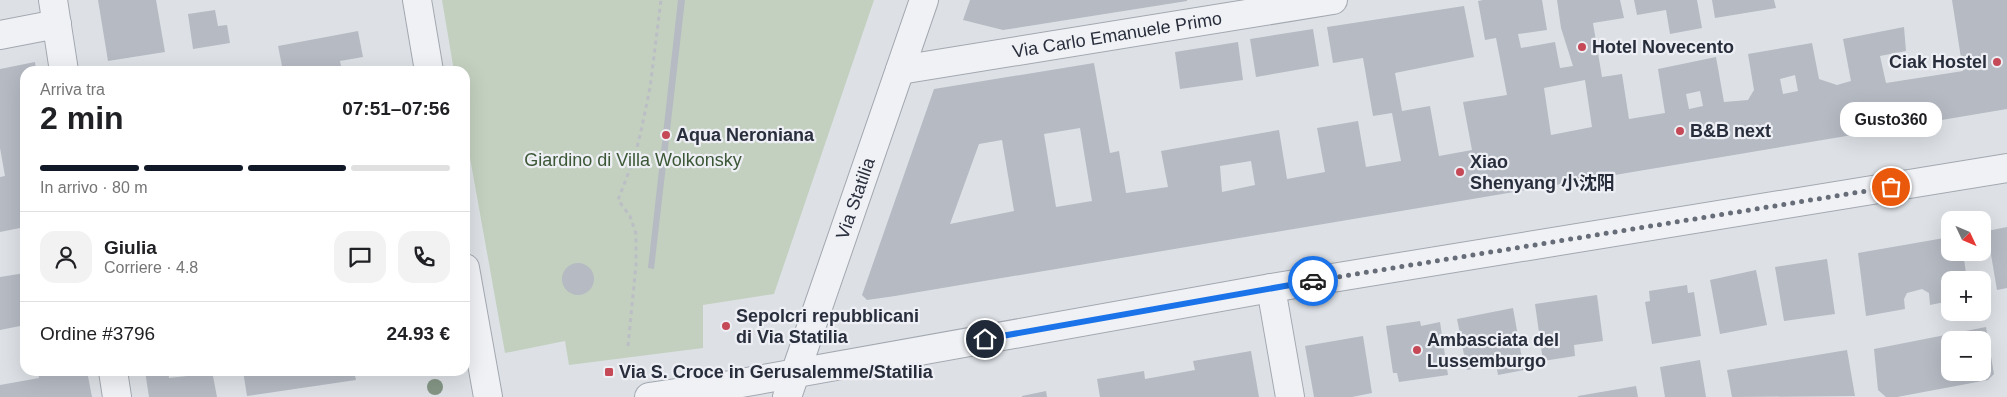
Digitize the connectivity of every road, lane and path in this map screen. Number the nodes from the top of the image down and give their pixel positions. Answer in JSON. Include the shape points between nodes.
{"nodes":[{"id":1,"x":417,"y":0,"type":"edge"},
{"id":2,"x":661,"y":0,"type":"edge"},
{"id":3,"x":924,"y":0,"type":"edge"},
{"id":4,"x":1333,"y":0,"type":"edge"},
{"id":5,"x":55,"y":12,"type":"edge"},
{"id":6,"x":0,"y":35,"type":"edge"},
{"id":7,"x":63,"y":66,"type":"edge"},
{"id":8,"x":429,"y":66,"type":"edge"},
{"id":9,"x":900,"y":70,"type":"junction"},
{"id":10,"x":2007,"y":168,"type":"edge"},
{"id":11,"x":1271,"y":288,"type":"junction"},
{"id":12,"x":470,"y":296,"type":"edge"},
{"id":13,"x":628,"y":346,"type":"dead end"},
{"id":14,"x":114,"y":376,"type":"edge"},
{"id":15,"x":791,"y":385,"type":"edge"},
{"id":16,"x":117,"y":397,"type":"edge"},
{"id":17,"x":488,"y":397,"type":"edge"},
{"id":18,"x":649,"y":397,"type":"edge"},
{"id":19,"x":1290,"y":397,"type":"edge"}],
"edges":[{"from":1,"to":8,"type":"street"},
{"from":2,"to":13,"type":"path","via":[[641,131],[618,200],[630,216],[636,234]]},
{"from":3,"to":9,"type":"street","name":"Via Statilia"},
{"from":4,"to":9,"type":"street","name":"Via Carlo Emanuele Primo"},
{"from":5,"to":6,"type":"street"},
{"from":5,"to":7,"type":"street"},
{"from":9,"to":15,"type":"street","name":"Via Statilia"},
{"from":10,"to":11,"type":"street"},
{"from":11,"to":15,"type":"street"},
{"from":11,"to":19,"type":"street"},
{"from":12,"to":17,"type":"street"},
{"from":14,"to":16,"type":"street"},
{"from":15,"to":18,"type":"street"}]}
